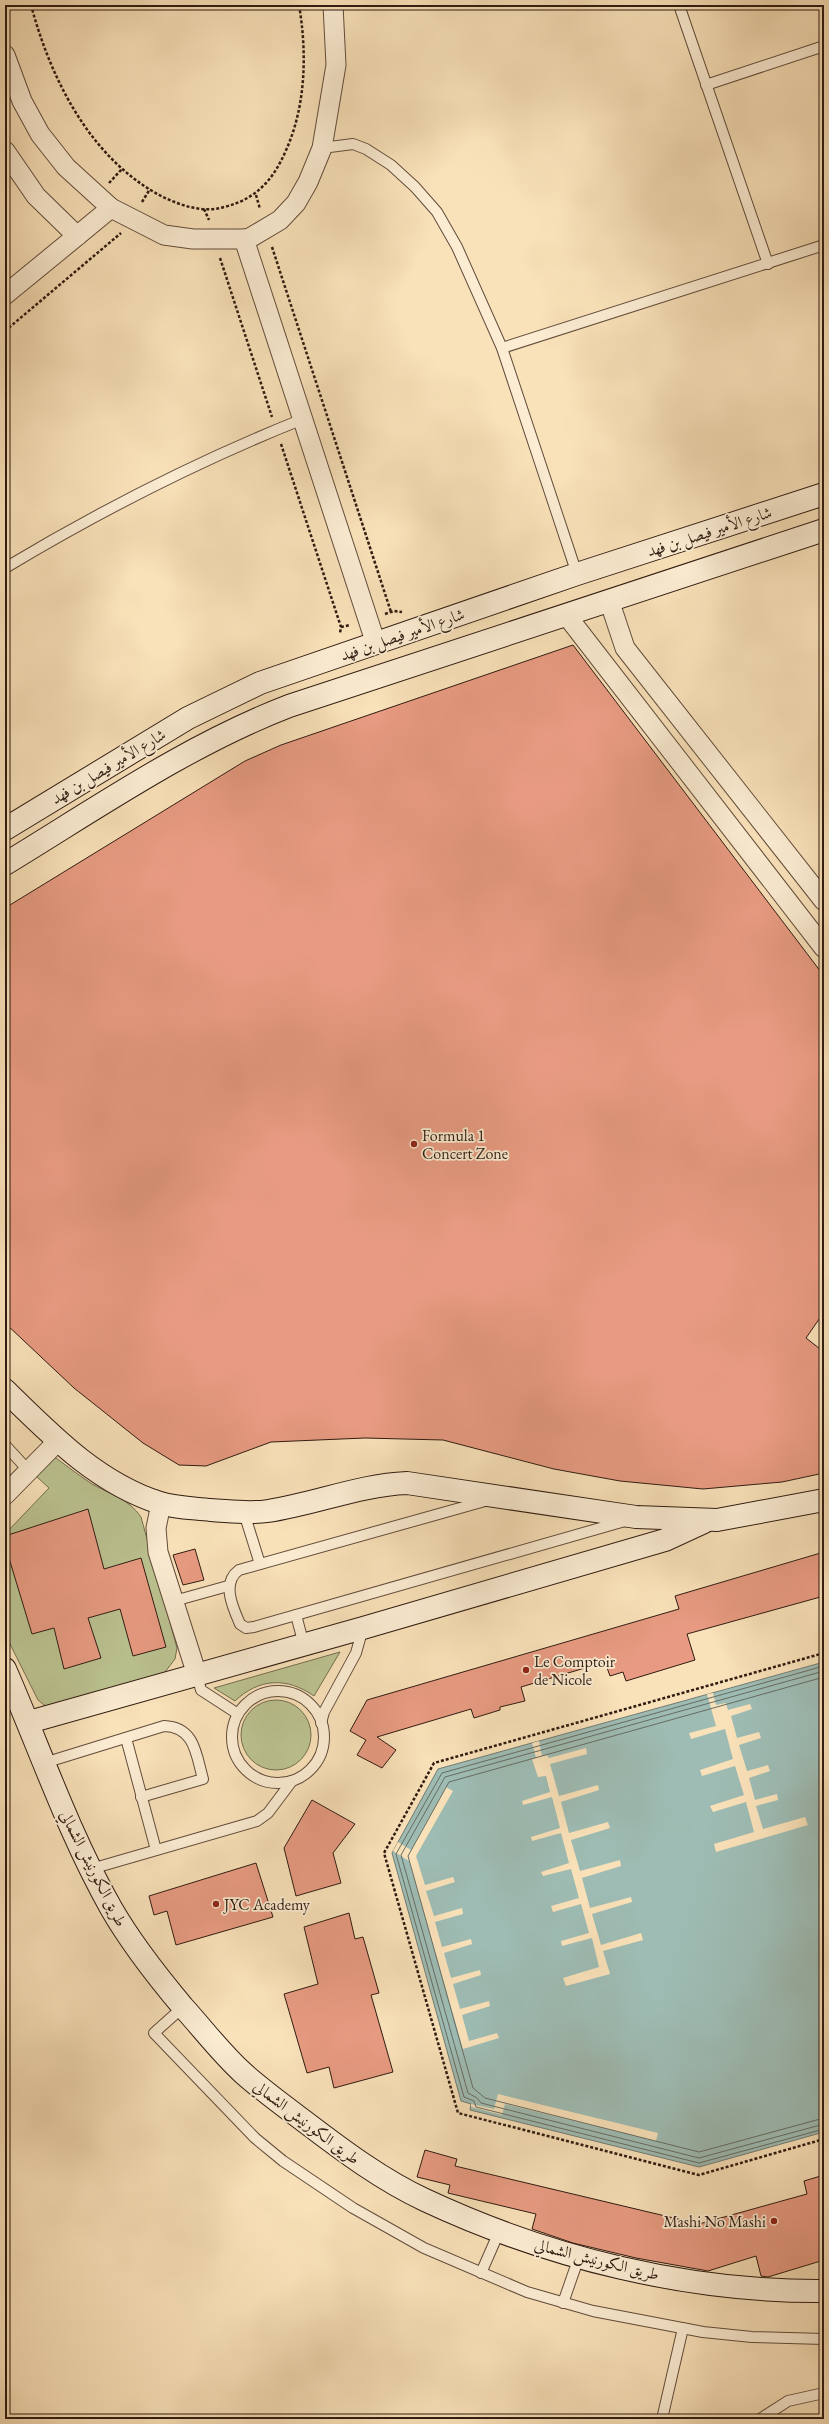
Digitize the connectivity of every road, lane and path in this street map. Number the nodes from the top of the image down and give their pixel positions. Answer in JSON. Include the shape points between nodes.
{"nodes":[{"id":1,"x":31,"y":5,"type":"edge"},
{"id":2,"x":299,"y":5,"type":"edge"},
{"id":3,"x":333,"y":5,"type":"edge"},
{"id":4,"x":679,"y":5,"type":"edge"},
{"id":5,"x":824,"y":46,"type":"edge"},
{"id":6,"x":5,"y":55,"type":"edge"},
{"id":7,"x":706,"y":85,"type":"junction"},
{"id":8,"x":322,"y":148,"type":"junction"},
{"id":9,"x":5,"y":151,"type":"edge"},
{"id":10,"x":122,"y":168,"type":"junction"},
{"id":11,"x":107,"y":184,"type":"dead end"},
{"id":12,"x":150,"y":189,"type":"junction"},
{"id":13,"x":256,"y":195,"type":"junction"},
{"id":14,"x":139,"y":206,"type":"dead end"},
{"id":15,"x":111,"y":208,"type":"junction"},
{"id":16,"x":262,"y":214,"type":"dead end"},
{"id":17,"x":124,"y":228,"type":"dead end"},
{"id":18,"x":77,"y":236,"type":"junction"},
{"id":19,"x":244,"y":239,"type":"junction"},
{"id":20,"x":271,"y":244,"type":"dead end"},
{"id":21,"x":824,"y":246,"type":"edge"},
{"id":22,"x":221,"y":261,"type":"dead end"},
{"id":23,"x":768,"y":264,"type":"junction"},
{"id":24,"x":5,"y":295,"type":"edge"},
{"id":25,"x":5,"y":331,"type":"edge"},
{"id":26,"x":502,"y":348,"type":"junction"},
{"id":27,"x":303,"y":419,"type":"junction"},
{"id":28,"x":276,"y":430,"type":"junction"},
{"id":29,"x":824,"y":494,"type":"edge"},
{"id":30,"x":824,"y":530,"type":"edge"},
{"id":31,"x":5,"y":568,"type":"edge"},
{"id":32,"x":577,"y":574,"type":"junction"},
{"id":33,"x":609,"y":600,"type":"junction"},
{"id":34,"x":391,"y":612,"type":"dead end"},
{"id":35,"x":567,"y":616,"type":"junction"},
{"id":36,"x":335,"y":637,"type":"dead end"},
{"id":37,"x":376,"y":644,"type":"junction"},
{"id":38,"x":5,"y":829,"type":"edge"},
{"id":39,"x":5,"y":864,"type":"edge"},
{"id":40,"x":824,"y":901,"type":"edge"},
{"id":41,"x":824,"y":948,"type":"edge"},
{"id":42,"x":5,"y":1390,"type":"edge"},
{"id":43,"x":57,"y":1442,"type":"junction"},
{"id":44,"x":5,"y":1446,"type":"edge"},
{"id":45,"x":28,"y":1470,"type":"junction"},
{"id":46,"x":5,"y":1495,"type":"edge"},
{"id":47,"x":497,"y":1497,"type":"junction"},
{"id":48,"x":824,"y":1500,"type":"edge"},
{"id":49,"x":161,"y":1504,"type":"junction"},
{"id":50,"x":244,"y":1513,"type":"junction"},
{"id":51,"x":636,"y":1517,"type":"junction"},
{"id":52,"x":711,"y":1520,"type":"junction"},
{"id":53,"x":260,"y":1564,"type":"junction"},
{"id":54,"x":228,"y":1586,"type":"junction"},
{"id":55,"x":174,"y":1601,"type":"junction"},
{"id":56,"x":296,"y":1615,"type":"junction"},
{"id":57,"x":363,"y":1628,"type":"junction"},
{"id":58,"x":304,"y":1645,"type":"junction"},
{"id":59,"x":824,"y":1652,"type":"edge"},
{"id":60,"x":5,"y":1669,"type":"edge"},
{"id":61,"x":197,"y":1675,"type":"junction"},
{"id":62,"x":238,"y":1714,"type":"junction"},
{"id":63,"x":29,"y":1722,"type":"junction"},
{"id":64,"x":321,"y":1723,"type":"junction"},
{"id":65,"x":126,"y":1738,"type":"junction"},
{"id":66,"x":44,"y":1763,"type":"junction"},
{"id":67,"x":292,"y":1781,"type":"junction"},
{"id":68,"x":141,"y":1797,"type":"junction"},
{"id":69,"x":156,"y":1850,"type":"junction"},
{"id":70,"x":92,"y":1869,"type":"junction"},
{"id":71,"x":183,"y":2007,"type":"junction"},
{"id":72,"x":824,"y":2139,"type":"edge"},
{"id":73,"x":499,"y":2232,"type":"junction"},
{"id":74,"x":579,"y":2256,"type":"junction"},
{"id":75,"x":481,"y":2273,"type":"junction"},
{"id":76,"x":824,"y":2291,"type":"edge"},
{"id":77,"x":564,"y":2303,"type":"junction"},
{"id":78,"x":682,"y":2328,"type":"junction"},
{"id":79,"x":824,"y":2338,"type":"edge"},
{"id":80,"x":824,"y":2393,"type":"edge"},
{"id":81,"x":662,"y":2419,"type":"edge"},
{"id":82,"x":760,"y":2419,"type":"edge"}],
"edges":[{"from":1,"to":10,"type":"path","via":[[48,59],[65,95],[80,120],[110,158]]},
{"from":2,"to":13,"type":"path","via":[[304,63],[300,108],[282,159]]},
{"from":3,"to":8,"type":"street","via":[[336,65]]},
{"from":4,"to":7,"type":"lane"},
{"from":5,"to":7,"type":"lane"},
{"from":6,"to":15,"type":"street","via":[[22,101],[40,134],[66,167]]},
{"from":7,"to":23,"type":"lane"},
{"from":8,"to":19,"type":"street","via":[[296,203],[280,220]]},
{"from":8,"to":26,"type":"lane","via":[[353,144],[366,149],[391,165],[415,187],[437,212],[457,247]]},
{"from":9,"to":18,"type":"street","via":[[36,196]]},
{"from":10,"to":11,"type":"path"},
{"from":10,"to":12,"type":"path"},
{"from":12,"to":13,"type":"path","via":[[173,202],[204,209],[235,205]]},
{"from":12,"to":14,"type":"path"},
{"from":13,"to":16,"type":"path"},
{"from":15,"to":18,"type":"street"},
{"from":15,"to":19,"type":"street","via":[[164,235],[193,239]]},
{"from":17,"to":25,"type":"path","via":[[119,236]]},
{"from":18,"to":24,"type":"street"},
{"from":19,"to":27,"type":"street"},
{"from":20,"to":34,"type":"path"},
{"from":21,"to":23,"type":"lane"},
{"from":22,"to":28,"type":"path"},
{"from":23,"to":26,"type":"lane"},
{"from":26,"to":32,"type":"lane"},
{"from":27,"to":28,"type":"lane"},
{"from":27,"to":37,"type":"street"},
{"from":28,"to":31,"type":"lane","via":[[161,483],[63,533]]},
{"from":28,"to":36,"type":"path","via":[[341,628],[340,635]]},
{"from":29,"to":32,"type":"main road","name":"شارع الأمير فيصل بن فهد"},
{"from":30,"to":33,"type":"main road","name":"شارع الأمير فيصل بن فهد"},
{"from":32,"to":37,"type":"main road","name":"شارع الأمير فيصل بن فهد"},
{"from":33,"to":35,"type":"main road","name":"شارع الأمير فيصل بن فهد"},
{"from":33,"to":40,"type":"street","via":[[625,648]]},
{"from":35,"to":39,"type":"main road","name":"شارع الأمير فيصل بن فهد","via":[[297,703],[246,722],[172,763]]},
{"from":35,"to":41,"type":"street"},
{"from":37,"to":38,"type":"main road","name":"شارع الأمير فيصل بن فهد","via":[[260,683],[233,695],[158,736]]},
{"from":42,"to":43,"type":"main road"},
{"from":43,"to":45,"type":"street"},
{"from":43,"to":49,"type":"main road","via":[[87,1466],[133,1492]]},
{"from":44,"to":45,"type":"lane"},
{"from":45,"to":46,"type":"street"},
{"from":47,"to":50,"type":"main road","via":[[422,1485],[384,1484],[267,1512]]},
{"from":47,"to":51,"type":"main road"},
{"from":47,"to":53,"type":"lane"},
{"from":48,"to":52,"type":"main road"},
{"from":49,"to":50,"type":"main road"},
{"from":49,"to":55,"type":"street","via":[[156,1528],[158,1552]]},
{"from":50,"to":53,"type":"lane"},
{"from":51,"to":52,"type":"main road"},
{"from":51,"to":56,"type":"lane"},
{"from":52,"to":57,"type":"main road","via":[[665,1540]]},
{"from":53,"to":54,"type":"lane","via":[[239,1570],[233,1575]]},
{"from":54,"to":55,"type":"lane"},
{"from":54,"to":56,"type":"lane","via":[[240,1624],[246,1628]]},
{"from":55,"to":61,"type":"street"},
{"from":56,"to":58,"type":"lane"},
{"from":57,"to":58,"type":"main road"},
{"from":57,"to":64,"type":"lane","via":[[356,1653],[324,1712]]},
{"from":58,"to":61,"type":"main road"},
{"from":59,"to":72,"type":"path","via":[[434,1763],[384,1853],[458,2113],[699,2175]]},
{"from":60,"to":63,"type":"main road","name":"طريق الكورنيش الشمالي"},
{"from":61,"to":62,"type":"lane","via":[[201,1690]]},
{"from":61,"to":63,"type":"main road"},
{"from":62,"to":64,"type":"lane","via":[[248,1702],[261,1694],[277,1691],[291,1693],[304,1700],[314,1710]]},
{"from":62,"to":67,"type":"lane","via":[[232,1729],[232,1744],[237,1759],[247,1772],[268,1782]]},
{"from":63,"to":66,"type":"main road","name":"طريق الكورنيش الشمالي"},
{"from":64,"to":67,"type":"lane","via":[[321,1751],[315,1764]]},
{"from":65,"to":66,"type":"lane"},
{"from":65,"to":68,"type":"lane"},
{"from":65,"to":68,"type":"lane","via":[[164,1726],[176,1727],[192,1740],[203,1779]]},
{"from":66,"to":70,"type":"main road","name":"طريق الكورنيش الشمالي","via":[[76,1839]]},
{"from":67,"to":69,"type":"lane","via":[[268,1813],[257,1821]]},
{"from":68,"to":69,"type":"lane"},
{"from":69,"to":70,"type":"lane"},
{"from":70,"to":71,"type":"main road","name":"طريق الكورنيش الشمالي","via":[[112,1910]]},
{"from":71,"to":73,"type":"main road","name":"طريق الكورنيش الشمالي","via":[[242,2072],[365,2166],[423,2199]]},
{"from":71,"to":75,"type":"lane","via":[[154,2033],[255,2138],[353,2208],[424,2248]]},
{"from":73,"to":74,"type":"main road","name":"طريق الكورنيش الشمالي"},
{"from":73,"to":75,"type":"lane"},
{"from":74,"to":76,"type":"main road","name":"طريق الكورنيش الشمالي","via":[[712,2285],[751,2290]]},
{"from":74,"to":77,"type":"lane"},
{"from":75,"to":77,"type":"lane","via":[[527,2292]]},
{"from":77,"to":78,"type":"lane"},
{"from":78,"to":79,"type":"lane","via":[[752,2336]]},
{"from":78,"to":81,"type":"lane"},
{"from":80,"to":82,"type":"lane","via":[[788,2401]]}]}
